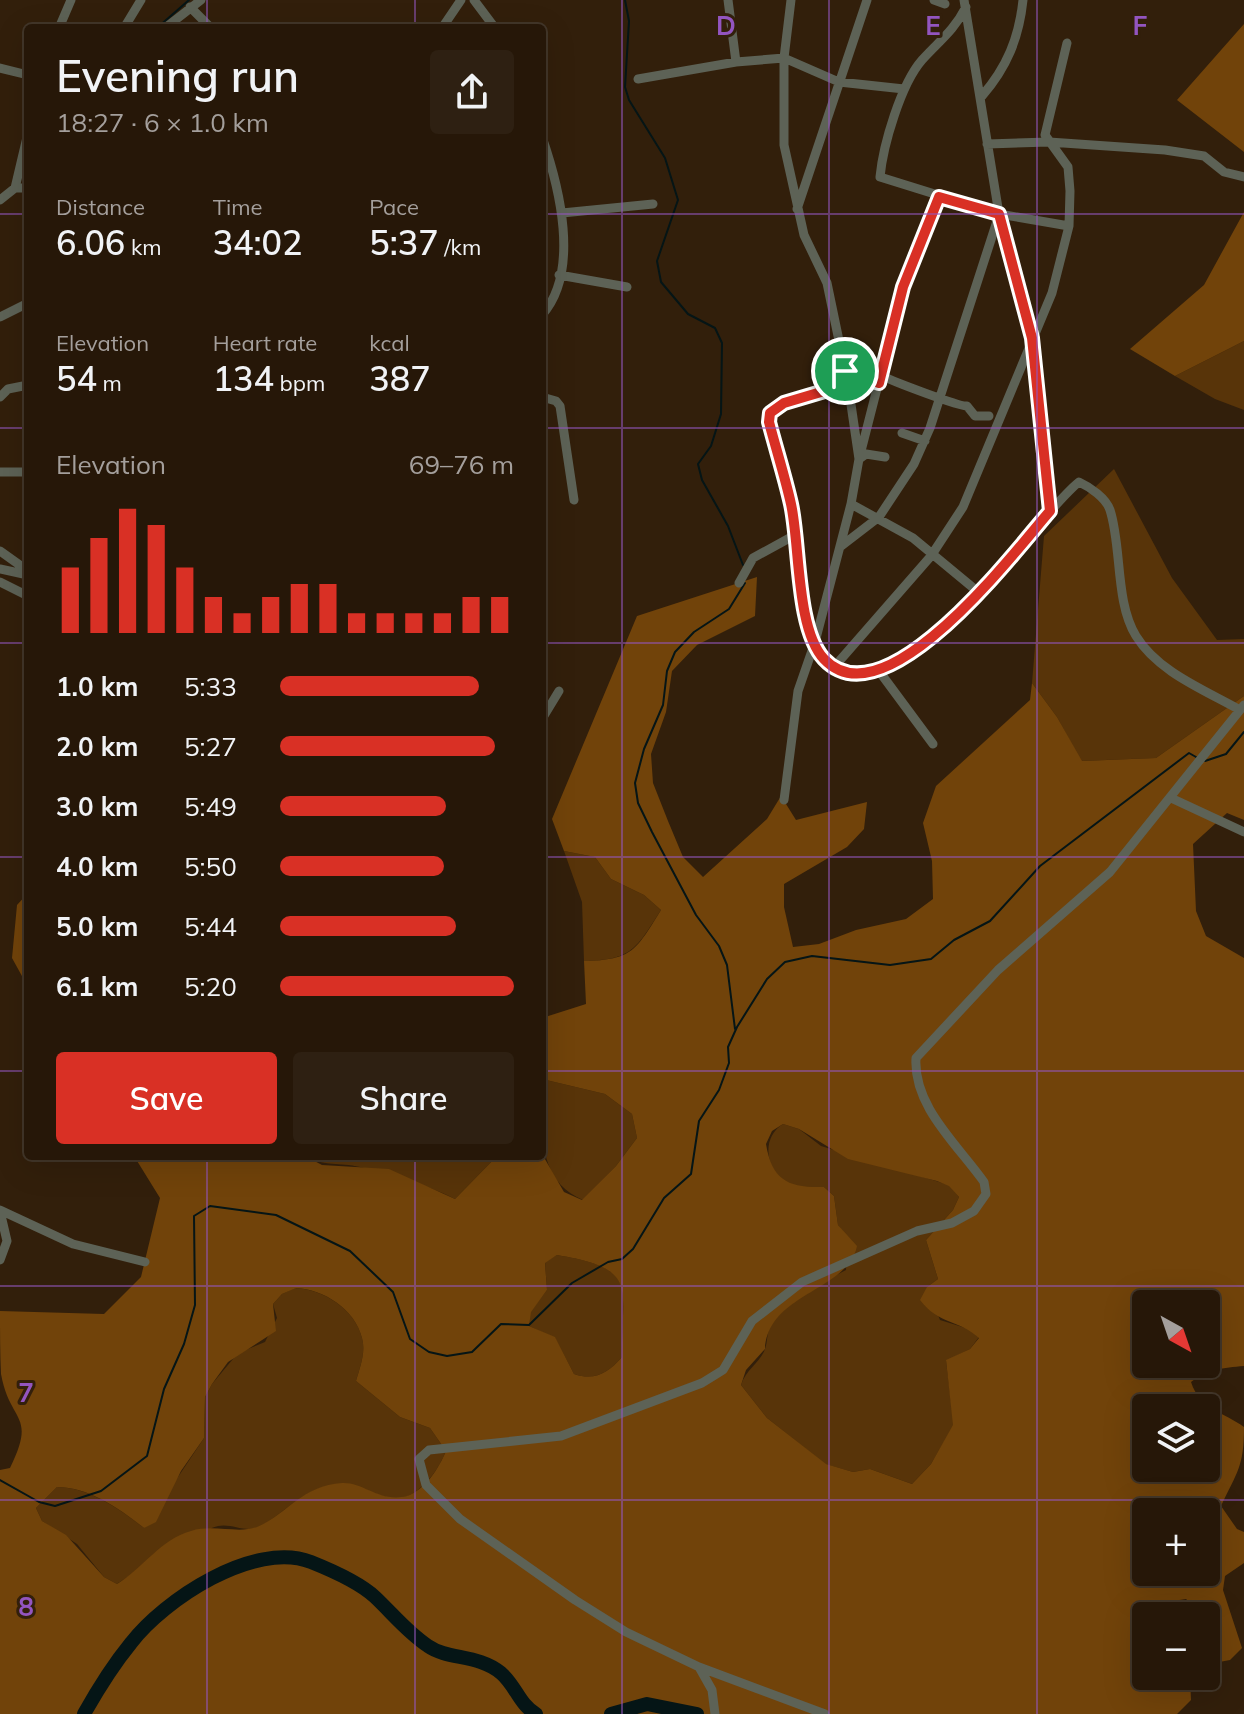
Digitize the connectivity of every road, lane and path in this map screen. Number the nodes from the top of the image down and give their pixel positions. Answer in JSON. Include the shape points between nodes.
{"nodes":[{"id":1,"x":71,"y":0,"type":"edge"},
{"id":2,"x":141,"y":0,"type":"edge"},
{"id":3,"x":201,"y":0,"type":"edge"},
{"id":4,"x":461,"y":0,"type":"edge"},
{"id":5,"x":474,"y":0,"type":"edge"},
{"id":6,"x":728,"y":0,"type":"edge"},
{"id":7,"x":791,"y":0,"type":"edge"},
{"id":8,"x":867,"y":0,"type":"edge"},
{"id":9,"x":934,"y":0,"type":"edge"},
{"id":10,"x":1023,"y":0,"type":"edge"},
{"id":11,"x":945,"y":4,"type":"dead end"},
{"id":12,"x":965,"y":4,"type":"edge"},
{"id":13,"x":190,"y":7,"type":"junction"},
{"id":14,"x":61,"y":24,"type":"edge"},
{"id":15,"x":126,"y":24,"type":"edge"},
{"id":16,"x":170,"y":24,"type":"edge"},
{"id":17,"x":207,"y":24,"type":"edge"},
{"id":18,"x":445,"y":24,"type":"edge"},
{"id":19,"x":492,"y":24,"type":"edge"},
{"id":20,"x":1067,"y":43,"type":"dead end"},
{"id":21,"x":784,"y":58,"type":"junction"},
{"id":22,"x":736,"y":62,"type":"junction"},
{"id":23,"x":0,"y":68,"type":"edge"},
{"id":24,"x":24,"y":74,"type":"edge"},
{"id":25,"x":638,"y":79,"type":"dead end"},
{"id":26,"x":839,"y":82,"type":"junction"},
{"id":27,"x":904,"y":89,"type":"junction"},
{"id":28,"x":982,"y":96,"type":"junction"},
{"id":29,"x":1049,"y":142,"type":"junction"},
{"id":30,"x":987,"y":144,"type":"junction"},
{"id":31,"x":24,"y":150,"type":"edge"},
{"id":32,"x":546,"y":152,"type":"edge"},
{"id":33,"x":1244,"y":177,"type":"edge"},
{"id":34,"x":15,"y":188,"type":"junction"},
{"id":35,"x":24,"y":188,"type":"edge"},
{"id":36,"x":939,"y":197,"type":"junction"},
{"id":37,"x":0,"y":200,"type":"edge"},
{"id":38,"x":653,"y":204,"type":"dead end"},
{"id":39,"x":797,"y":210,"type":"junction"},
{"id":40,"x":562,"y":213,"type":"junction"},
{"id":41,"x":999,"y":214,"type":"junction"},
{"id":42,"x":1069,"y":226,"type":"junction"},
{"id":43,"x":559,"y":275,"type":"junction"},
{"id":44,"x":627,"y":287,"type":"dead end"},
{"id":45,"x":24,"y":305,"type":"edge"},
{"id":46,"x":546,"y":309,"type":"edge"},
{"id":47,"x":0,"y":317,"type":"edge"},
{"id":48,"x":1032,"y":338,"type":"junction"},
{"id":49,"x":845,"y":371,"type":"junction"},
{"id":50,"x":880,"y":379,"type":"junction"},
{"id":51,"x":0,"y":380,"type":"edge"},
{"id":52,"x":848,"y":384,"type":"junction"},
{"id":53,"x":24,"y":386,"type":"edge"},
{"id":54,"x":4,"y":393,"type":"edge"},
{"id":55,"x":939,"y":395,"type":"junction"},
{"id":56,"x":546,"y":398,"type":"edge"},
{"id":57,"x":989,"y":416,"type":"dead end"},
{"id":58,"x":902,"y":433,"type":"dead end"},
{"id":59,"x":925,"y":441,"type":"junction"},
{"id":60,"x":885,"y":457,"type":"dead end"},
{"id":61,"x":859,"y":459,"type":"junction"},
{"id":62,"x":0,"y":472,"type":"edge"},
{"id":63,"x":24,"y":472,"type":"edge"},
{"id":64,"x":574,"y":500,"type":"dead end"},
{"id":65,"x":851,"y":504,"type":"junction"},
{"id":66,"x":1050,"y":511,"type":"junction"},
{"id":67,"x":879,"y":517,"type":"junction"},
{"id":68,"x":795,"y":535,"type":"junction"},
{"id":69,"x":840,"y":547,"type":"junction"},
{"id":70,"x":0,"y":551,"type":"edge"},
{"id":71,"x":931,"y":556,"type":"junction"},
{"id":72,"x":0,"y":569,"type":"edge"},
{"id":73,"x":24,"y":570,"type":"edge"},
{"id":74,"x":24,"y":572,"type":"edge"},
{"id":75,"x":0,"y":582,"type":"edge"},
{"id":76,"x":739,"y":583,"type":"dead end"},
{"id":77,"x":977,"y":591,"type":"junction"},
{"id":78,"x":24,"y":594,"type":"edge"},
{"id":79,"x":815,"y":642,"type":"junction"},
{"id":80,"x":835,"y":666,"type":"junction"},
{"id":81,"x":879,"y":671,"type":"junction"},
{"id":82,"x":559,"y":691,"type":"dead end"},
{"id":83,"x":1242,"y":708,"type":"edge"},
{"id":84,"x":546,"y":712,"type":"edge"},
{"id":85,"x":933,"y":744,"type":"dead end"},
{"id":86,"x":1171,"y":798,"type":"junction"},
{"id":87,"x":784,"y":800,"type":"dead end"},
{"id":88,"x":1244,"y":832,"type":"edge"},
{"id":89,"x":0,"y":1210,"type":"edge"},
{"id":90,"x":0,"y":1260,"type":"edge"},
{"id":91,"x":145,"y":1262,"type":"dead end"},
{"id":92,"x":699,"y":1667,"type":"junction"},
{"id":93,"x":716,"y":1712,"type":"edge"},
{"id":94,"x":825,"y":1714,"type":"edge"}],
"edges":[{"from":1,"to":14,"type":"street"},
{"from":2,"to":15,"type":"street"},
{"from":3,"to":13,"type":"street"},
{"from":4,"to":18,"type":"street"},
{"from":5,"to":19,"type":"street"},
{"from":6,"to":22,"type":"street"},
{"from":7,"to":21,"type":"street"},
{"from":8,"to":26,"type":"street"},
{"from":9,"to":11,"type":"street"},
{"from":10,"to":28,"type":"street","via":[[1014,47]]},
{"from":12,"to":27,"type":"street","via":[[950,35],[921,61]]},
{"from":12,"to":28,"type":"street"},
{"from":13,"to":16,"type":"street"},
{"from":13,"to":17,"type":"street"},
{"from":20,"to":29,"type":"street","via":[[1046,126]]},
{"from":21,"to":22,"type":"street"},
{"from":21,"to":26,"type":"street"},
{"from":21,"to":39,"type":"street","via":[[784,145]]},
{"from":22,"to":25,"type":"street"},
{"from":23,"to":24,"type":"street"},
{"from":26,"to":27,"type":"street"},
{"from":26,"to":39,"type":"street"},
{"from":27,"to":36,"type":"street","via":[[880,177]]},
{"from":28,"to":30,"type":"street"},
{"from":29,"to":30,"type":"street"},
{"from":29,"to":33,"type":"street","via":[[1204,156],[1224,172]]},
{"from":29,"to":42,"type":"street","via":[[1068,167]]},
{"from":30,"to":41,"type":"street"},
{"from":31,"to":34,"type":"street"},
{"from":32,"to":40,"type":"street"},
{"from":34,"to":35,"type":"street"},
{"from":34,"to":37,"type":"street"},
{"from":36,"to":41,"type":"street"},
{"from":36,"to":50,"type":"street","via":[[903,287]]},
{"from":38,"to":40,"type":"street"},
{"from":39,"to":49,"type":"street","via":[[827,283]]},
{"from":40,"to":43,"type":"street"},
{"from":41,"to":42,"type":"street"},
{"from":41,"to":48,"type":"street"},
{"from":41,"to":55,"type":"street"},
{"from":42,"to":48,"type":"street","via":[[1052,293]]},
{"from":43,"to":44,"type":"street"},
{"from":43,"to":46,"type":"street"},
{"from":45,"to":47,"type":"street"},
{"from":48,"to":66,"type":"street"},
{"from":48,"to":71,"type":"street","via":[[980,471]]},
{"from":49,"to":50,"type":"street"},
{"from":49,"to":52,"type":"street"},
{"from":50,"to":55,"type":"street"},
{"from":50,"to":61,"type":"street"},
{"from":51,"to":54,"type":"street"},
{"from":52,"to":61,"type":"street"},
{"from":52,"to":68,"type":"street","via":[[784,403],[770,413]]},
{"from":53,"to":54,"type":"street"},
{"from":55,"to":57,"type":"street","via":[[954,406],[967,406],[975,416]]},
{"from":55,"to":59,"type":"street"},
{"from":56,"to":64,"type":"street","via":[[560,406]]},
{"from":58,"to":59,"type":"street"},
{"from":59,"to":67,"type":"street"},
{"from":60,"to":61,"type":"street","via":[[866,454]]},
{"from":61,"to":65,"type":"street"},
{"from":62,"to":63,"type":"street"},
{"from":65,"to":67,"type":"street"},
{"from":65,"to":69,"type":"street"},
{"from":66,"to":77,"type":"street"},
{"from":66,"to":83,"type":"street","via":[[1079,482],[1091,488],[1110,508],[1134,633],[1158,662]]},
{"from":67,"to":69,"type":"street"},
{"from":67,"to":71,"type":"street"},
{"from":68,"to":76,"type":"street","via":[[753,558]]},
{"from":68,"to":79,"type":"street","via":[[804,611]]},
{"from":69,"to":79,"type":"street"},
{"from":70,"to":73,"type":"street"},
{"from":71,"to":77,"type":"street"},
{"from":71,"to":80,"type":"street"},
{"from":72,"to":74,"type":"street"},
{"from":75,"to":78,"type":"street"},
{"from":77,"to":81,"type":"street","via":[[931,639]]},
{"from":79,"to":80,"type":"street"},
{"from":79,"to":87,"type":"street","via":[[798,691]]},
{"from":80,"to":81,"type":"street"},
{"from":81,"to":85,"type":"street"},
{"from":82,"to":84,"type":"street"},
{"from":83,"to":86,"type":"street"},
{"from":86,"to":88,"type":"street"},
{"from":86,"to":92,"type":"street","via":[[1110,872],[998,970],[916,1058],[915,1076],[925,1105],[984,1182],[986,1194],[974,1211],[802,1282],[752,1321],[723,1370],[702,1383],[561,1436],[429,1450],[419,1459],[426,1485],[460,1519],[626,1632]]},
{"from":89,"to":90,"type":"street","via":[[7,1241]]},
{"from":89,"to":91,"type":"street","via":[[73,1244]]},
{"from":92,"to":93,"type":"street","via":[[712,1690]]},
{"from":92,"to":94,"type":"street"}]}
